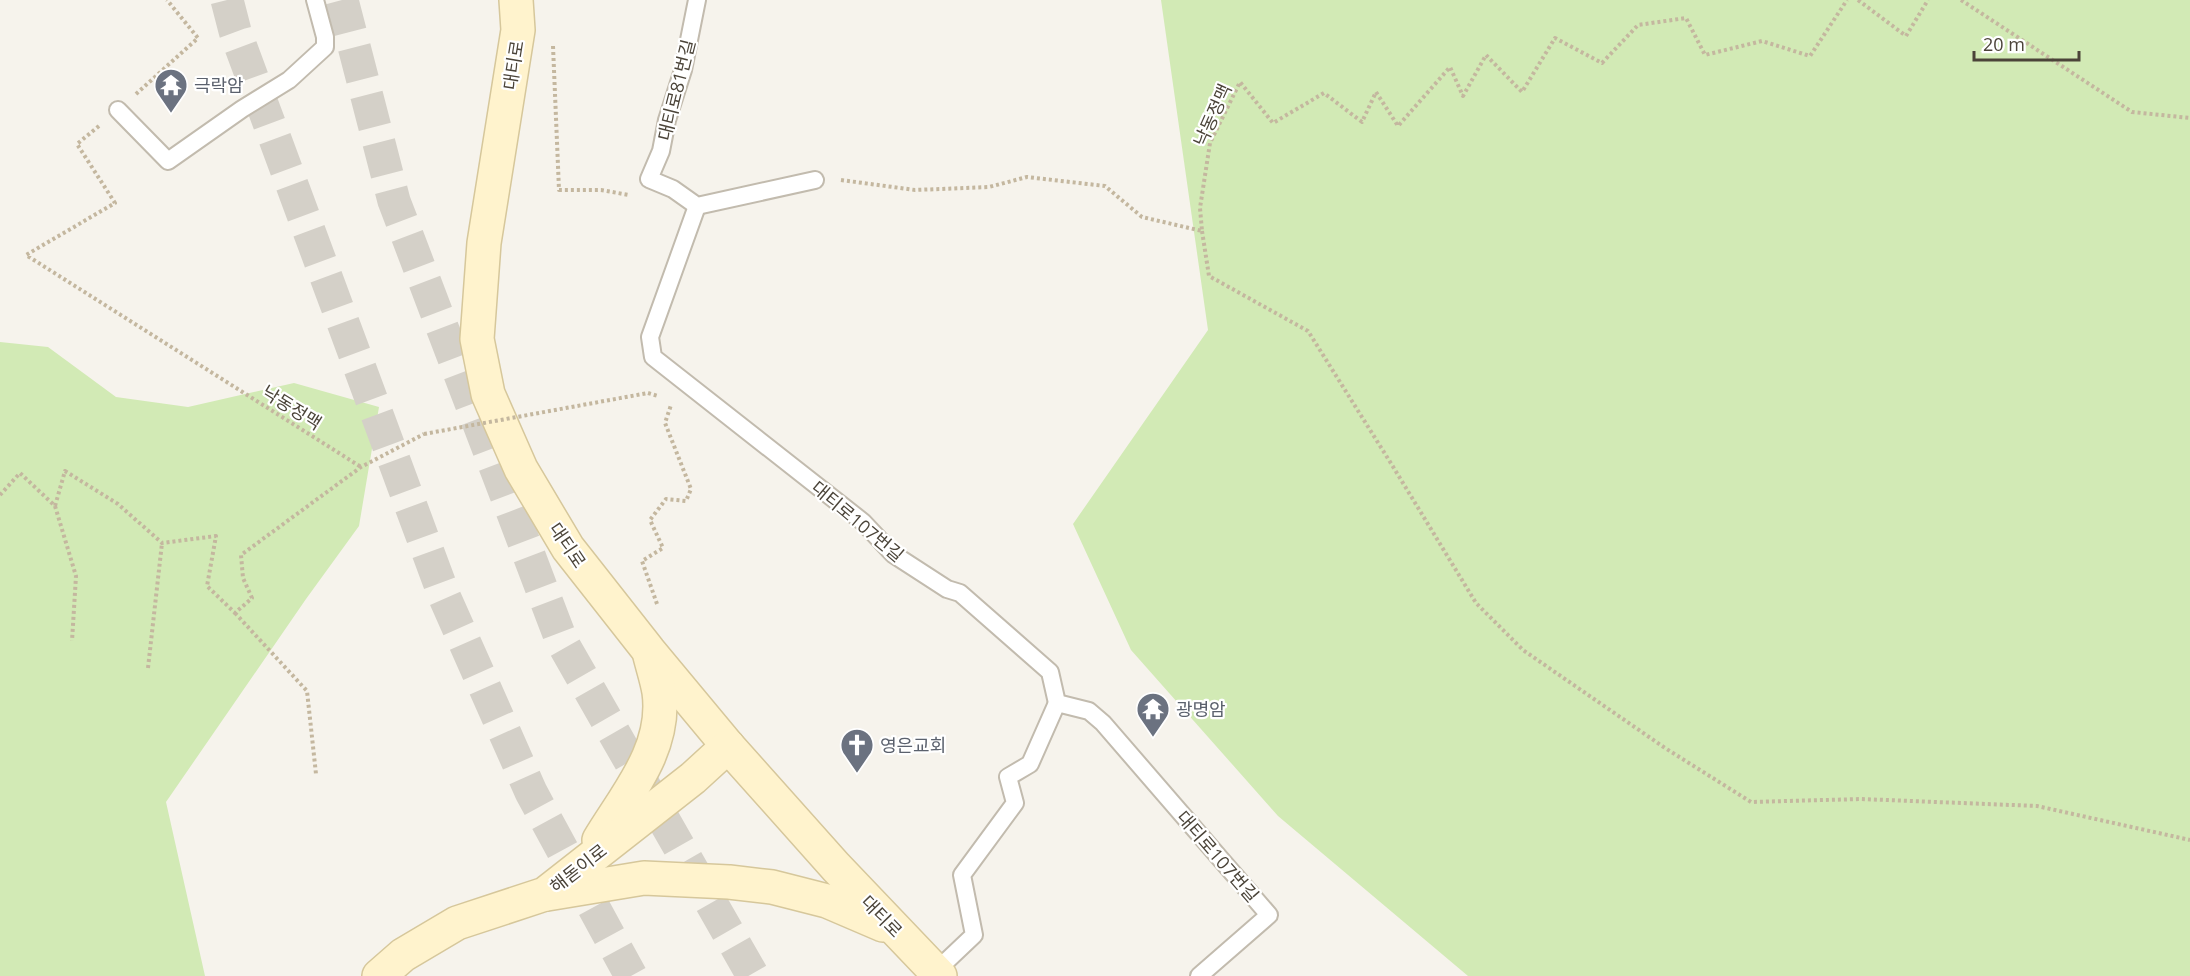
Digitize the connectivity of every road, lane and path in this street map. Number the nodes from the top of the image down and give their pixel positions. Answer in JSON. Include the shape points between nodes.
{"nodes":[{"id":1,"x":167,"y":0,"type":"edge"},
{"id":2,"x":315,"y":0,"type":"edge"},
{"id":3,"x":697,"y":0,"type":"edge"},
{"id":4,"x":1847,"y":0,"type":"edge"},
{"id":5,"x":1858,"y":0,"type":"edge"},
{"id":6,"x":1928,"y":0,"type":"edge"},
{"id":7,"x":1961,"y":0,"type":"edge"},
{"id":8,"x":517,"y":15,"type":"edge"},
{"id":9,"x":118,"y":110,"type":"junction"},
{"id":10,"x":2190,"y":118,"type":"edge"},
{"id":11,"x":649,"y":179,"type":"junction"},
{"id":12,"x":815,"y":180,"type":"dead end"},
{"id":13,"x":850,"y":180,"type":"dead end"},
{"id":14,"x":697,"y":207,"type":"junction"},
{"id":15,"x":1202,"y":231,"type":"junction"},
{"id":16,"x":664,"y":398,"type":"dead end"},
{"id":17,"x":672,"y":401,"type":"dead end"},
{"id":18,"x":361,"y":467,"type":"junction"},
{"id":19,"x":0,"y":495,"type":"edge"},
{"id":20,"x":55,"y":506,"type":"junction"},
{"id":21,"x":162,"y":543,"type":"junction"},
{"id":22,"x":235,"y":613,"type":"junction"},
{"id":23,"x":72,"y":641,"type":"dead end"},
{"id":24,"x":642,"y":642,"type":"junction"},
{"id":25,"x":148,"y":668,"type":"dead end"},
{"id":26,"x":1058,"y":703,"type":"junction"},
{"id":27,"x":728,"y":746,"type":"junction"},
{"id":28,"x":316,"y":774,"type":"dead end"},
{"id":29,"x":2190,"y":840,"type":"edge"},
{"id":30,"x":587,"y":861,"type":"junction"},
{"id":31,"x":545,"y":894,"type":"junction"},
{"id":32,"x":896,"y":930,"type":"junction"},
{"id":33,"x":938,"y":974,"type":"edge"},
{"id":34,"x":379,"y":976,"type":"edge"},
{"id":35,"x":1199,"y":976,"type":"edge"}],
"edges":[{"from":1,"to":9,"type":"path","name":"낙동정맥","via":[[198,38]]},
{"from":2,"to":9,"type":"lane","via":[[325,47],[290,80],[168,161]]},
{"from":3,"to":11,"type":"lane","name":"대티로81번길","via":[[683,70],[661,151]]},
{"from":4,"to":15,"type":"path","name":"낙동정맥","via":[[1809,56],[1762,41],[1705,55],[1686,18],[1638,25],[1602,63],[1555,38],[1522,93],[1486,55],[1463,96],[1450,67],[1398,126],[1376,92],[1362,122],[1324,93],[1273,123],[1240,82],[1210,143],[1200,208]]},
{"from":5,"to":6,"type":"path","via":[[1906,36]]},
{"from":7,"to":10,"type":"path","via":[[2132,112]]},
{"from":8,"to":11,"type":"path","via":[[552,35],[559,190],[601,190],[644,197]]},
{"from":8,"to":24,"type":"main road","name":"대티로","via":[[484,243],[477,339],[488,394],[521,470],[568,548]]},
{"from":9,"to":18,"type":"path","name":"낙동정맥","via":[[77,144],[115,203],[26,255]]},
{"from":11,"to":14,"type":"lane"},
{"from":12,"to":14,"type":"lane"},
{"from":13,"to":15,"type":"path","via":[[915,190],[989,187],[1028,177],[1105,186],[1142,217]]},
{"from":14,"to":26,"type":"lane","name":"대티로107번길","via":[[650,337],[653,357],[863,522],[893,554],[947,589],[960,593],[1050,672]]},
{"from":15,"to":29,"type":"path","via":[[1209,276],[1308,331],[1476,603],[1523,650],[1750,802],[1861,799],[2037,807]]},
{"from":16,"to":18,"type":"path","bridge":true,"via":[[648,393],[424,434]]},
{"from":17,"to":24,"type":"path","via":[[665,423],[691,489],[686,501],[666,499],[650,520],[663,548],[642,561],[657,603]]},
{"from":18,"to":22,"type":"path","via":[[241,555],[243,578],[252,598]]},
{"from":19,"to":20,"type":"path","via":[[20,473]]},
{"from":20,"to":21,"type":"path","via":[[65,471],[118,504]]},
{"from":20,"to":23,"type":"path","via":[[76,576]]},
{"from":21,"to":22,"type":"path","via":[[216,536],[207,586]]},
{"from":21,"to":25,"type":"path"},
{"from":22,"to":28,"type":"path","via":[[307,691]]},
{"from":24,"to":27,"type":"main road","name":"대티로"},
{"from":24,"to":30,"type":"main road","via":[[659,693],[653,746],[635,787]]},
{"from":26,"to":33,"type":"lane","via":[[1030,764],[1008,777],[1015,803],[962,875],[974,935]]},
{"from":26,"to":35,"type":"lane","name":"대티로107번길","via":[[1089,711],[1103,723],[1269,915]]},
{"from":27,"to":30,"type":"main road","name":"해돋이로"},
{"from":27,"to":32,"type":"main road","name":"대티로"},
{"from":30,"to":31,"type":"main road","name":"해돋이로"},
{"from":31,"to":32,"type":"main road","via":[[644,878],[729,882],[772,887],[827,901]]},
{"from":31,"to":34,"type":"main road","name":"해돋이로","via":[[457,923],[403,955]]},
{"from":32,"to":33,"type":"main road","name":"대티로"}]}
